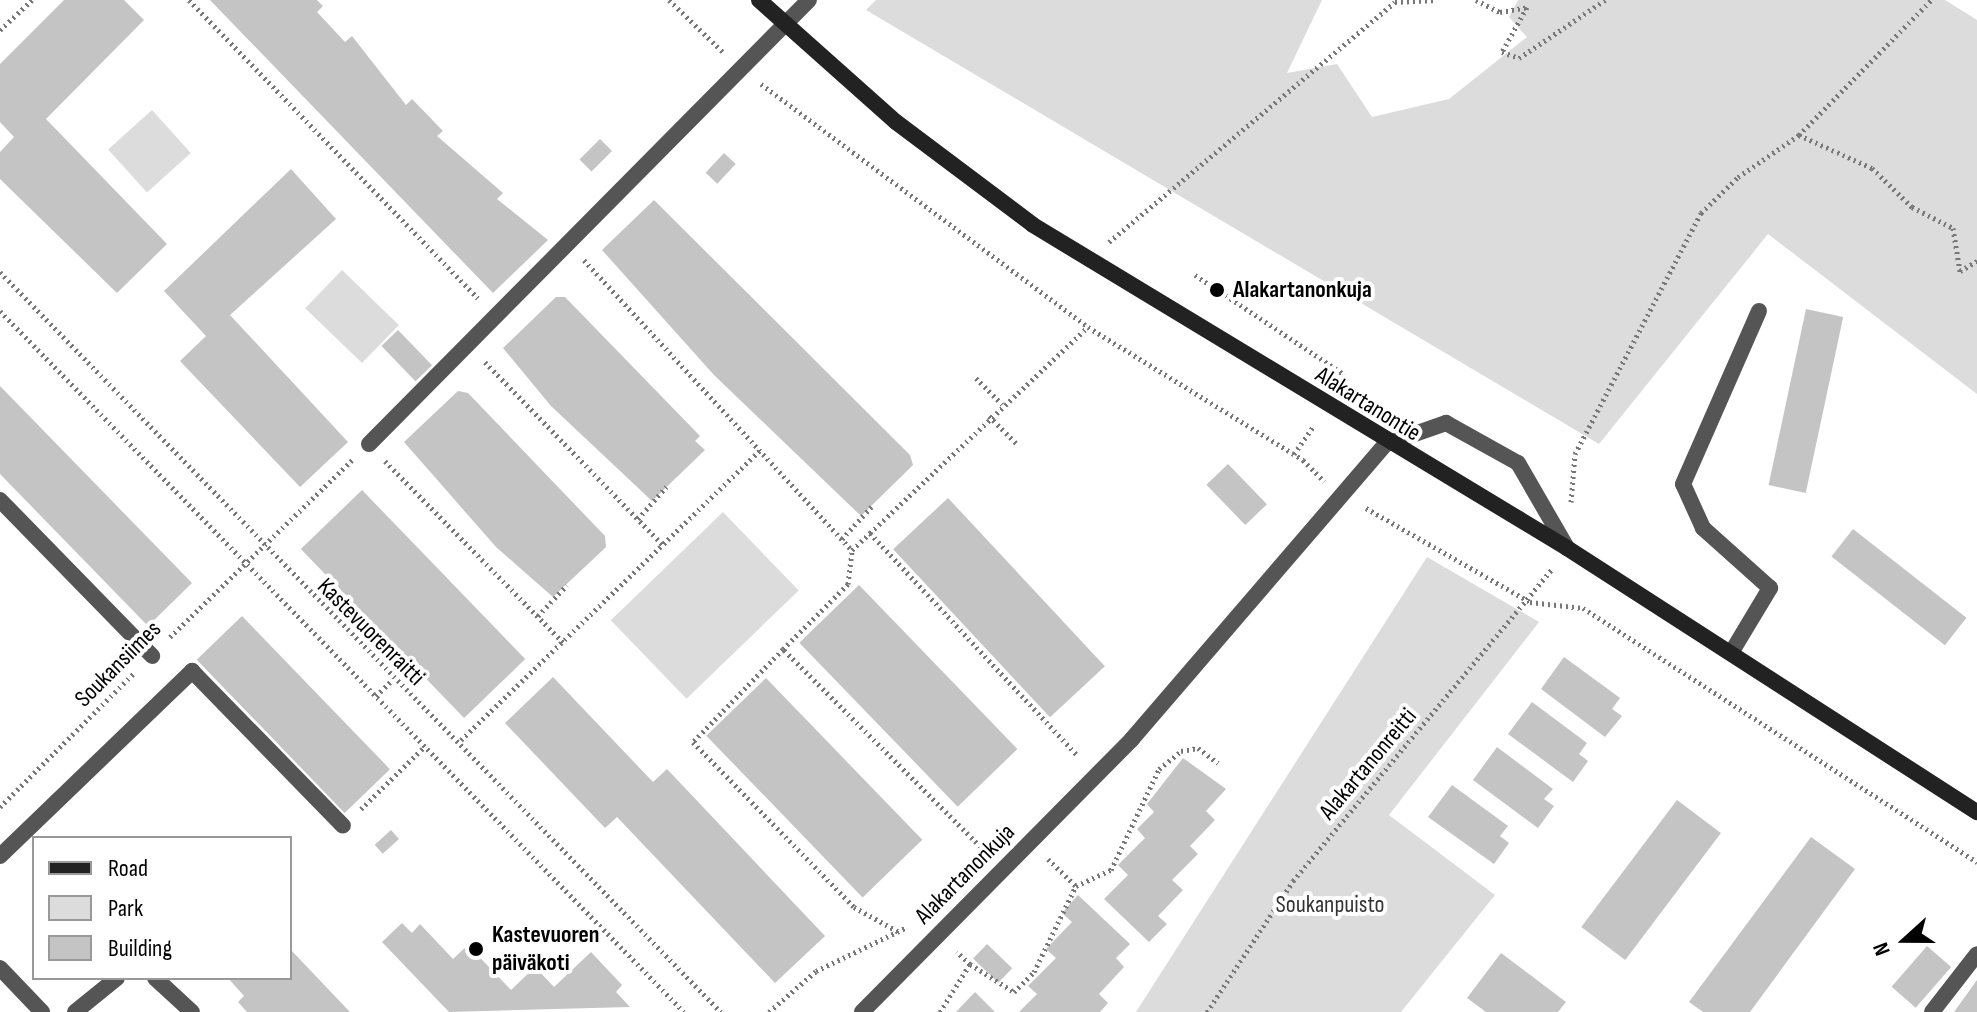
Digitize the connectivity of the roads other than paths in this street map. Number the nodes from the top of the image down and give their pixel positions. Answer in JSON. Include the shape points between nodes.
{"nodes":[{"id":1,"x":759,"y":0,"type":"edge"},
{"id":2,"x":809,"y":0,"type":"edge"},
{"id":3,"x":785,"y":23,"type":"junction"},
{"id":4,"x":1759,"y":311,"type":"dead end"},
{"id":5,"x":369,"y":444,"type":"road end"},
{"id":6,"x":1386,"y":444,"type":"junction"},
{"id":7,"x":0,"y":500,"type":"edge"},
{"id":8,"x":1567,"y":548,"type":"junction"},
{"id":9,"x":1731,"y":653,"type":"junction"},
{"id":10,"x":152,"y":656,"type":"road end"},
{"id":11,"x":1977,"y":812,"type":"edge"},
{"id":12,"x":343,"y":826,"type":"road end"},
{"id":13,"x":0,"y":856,"type":"edge"},
{"id":14,"x":1977,"y":954,"type":"edge"},
{"id":15,"x":0,"y":968,"type":"edge"},
{"id":16,"x":115,"y":980,"type":"edge"},
{"id":17,"x":157,"y":980,"type":"edge"},
{"id":18,"x":42,"y":1012,"type":"edge"},
{"id":19,"x":75,"y":1012,"type":"edge"},
{"id":20,"x":192,"y":1012,"type":"edge"},
{"id":21,"x":862,"y":1012,"type":"edge"},
{"id":22,"x":1932,"y":1012,"type":"edge"}],
"edges":[{"from":1,"to":3,"type":"street","name":"Alakartanontie"},
{"from":2,"to":3,"type":"street"},
{"from":3,"to":5,"type":"street","via":[[567,242],[499,320]]},
{"from":3,"to":6,"type":"street","name":"Alakartanontie","via":[[896,122],[1089,259]]},
{"from":4,"to":9,"type":"street","via":[[1683,484],[1703,528],[1770,588]]},
{"from":6,"to":8,"type":"street","name":"Alakartanontie"},
{"from":6,"to":8,"type":"street","via":[[1446,423],[1518,463]]},
{"from":6,"to":21,"type":"street","name":"Alakartanonkuja","via":[[1097,776]]},
{"from":7,"to":10,"type":"street"},
{"from":8,"to":9,"type":"street","name":"Alakartanontie"},
{"from":9,"to":11,"type":"street","name":"Alakartanontie"},
{"from":12,"to":13,"type":"street","via":[[192,671]]},
{"from":14,"to":22,"type":"street"},
{"from":15,"to":18,"type":"street"},
{"from":16,"to":19,"type":"street"},
{"from":17,"to":20,"type":"street"}]}
